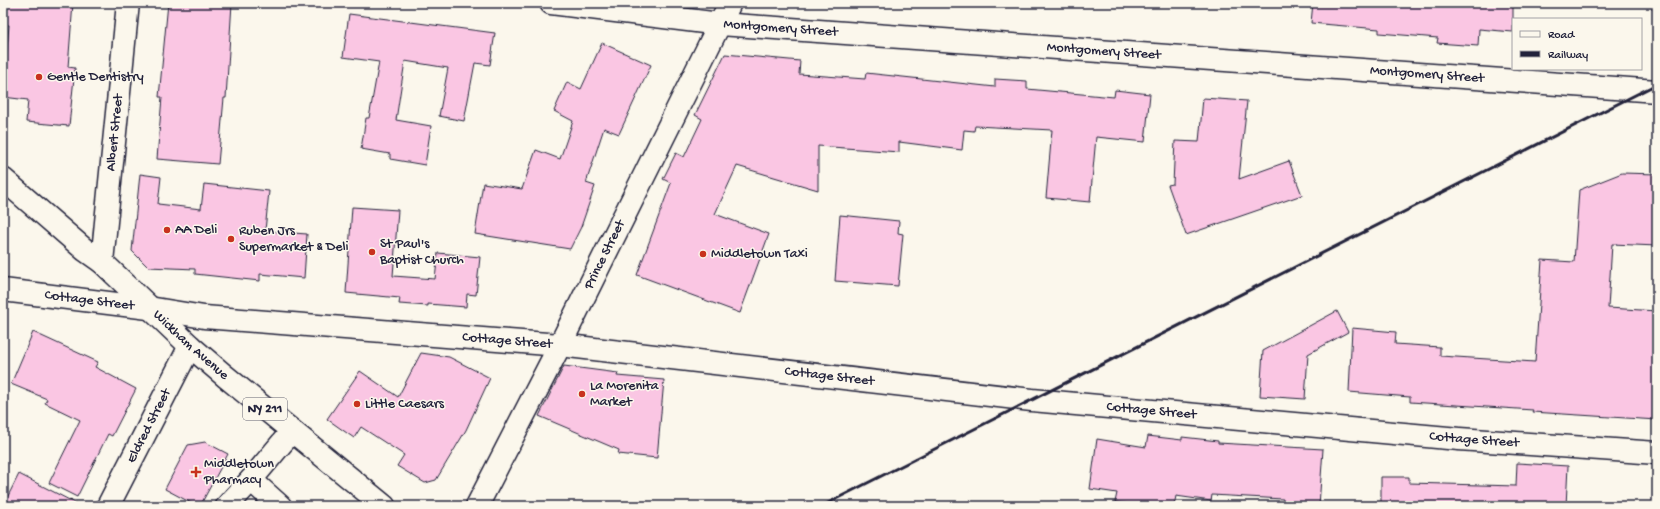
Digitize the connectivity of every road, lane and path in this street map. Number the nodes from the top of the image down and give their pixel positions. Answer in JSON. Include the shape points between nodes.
{"nodes":[{"id":1,"x":128,"y":3,"type":"edge"},
{"id":2,"x":551,"y":3,"type":"edge"},
{"id":3,"x":730,"y":3,"type":"edge"},
{"id":4,"x":720,"y":24,"type":"junction"},
{"id":5,"x":1657,"y":91,"type":"edge"},
{"id":6,"x":3,"y":179,"type":"edge"},
{"id":7,"x":102,"y":262,"type":"junction"},
{"id":8,"x":3,"y":290,"type":"edge"},
{"id":9,"x":149,"y":308,"type":"junction"},
{"id":10,"x":560,"y":345,"type":"junction"},
{"id":11,"x":190,"y":346,"type":"junction"},
{"id":12,"x":292,"y":431,"type":"junction"},
{"id":13,"x":1657,"y":454,"type":"edge"},
{"id":14,"x":251,"y":480,"type":"junction"},
{"id":15,"x":108,"y":506,"type":"edge"},
{"id":16,"x":227,"y":506,"type":"edge"},
{"id":17,"x":280,"y":506,"type":"edge"},
{"id":18,"x":384,"y":506,"type":"edge"},
{"id":19,"x":478,"y":506,"type":"edge"}],
"edges":[{"from":1,"to":7,"type":"street","name":"Albert Street"},
{"from":2,"to":4,"type":"street","name":"Montgomery Street"},
{"from":3,"to":4,"type":"street","name":"Prince Street"},
{"from":4,"to":5,"type":"street","name":"Montgomery Street"},
{"from":4,"to":10,"type":"street","name":"Prince Street"},
{"from":6,"to":7,"type":"street","name":"Wickham Avenue","number":"NY 211"},
{"from":7,"to":9,"type":"street","name":"Wickham Avenue","number":"NY 211"},
{"from":8,"to":9,"type":"street","name":"Cottage Street"},
{"from":9,"to":10,"type":"street","name":"Cottage Street","via":[[204,317]]},
{"from":9,"to":11,"type":"street","name":"Wickham Avenue","number":"NY 211"},
{"from":10,"to":13,"type":"street","name":"Cottage Street","via":[[1032,400],[1459,439]]},
{"from":10,"to":19,"type":"street","name":"Prince Street"},
{"from":11,"to":12,"type":"street","name":"Wickham Avenue","number":"NY 211"},
{"from":11,"to":15,"type":"street","name":"Eldred Street"},
{"from":12,"to":14,"type":"street"},
{"from":12,"to":18,"type":"street","name":"Wickham Avenue","number":"NY 211"},
{"from":14,"to":16,"type":"street"},
{"from":14,"to":17,"type":"street"}]}
